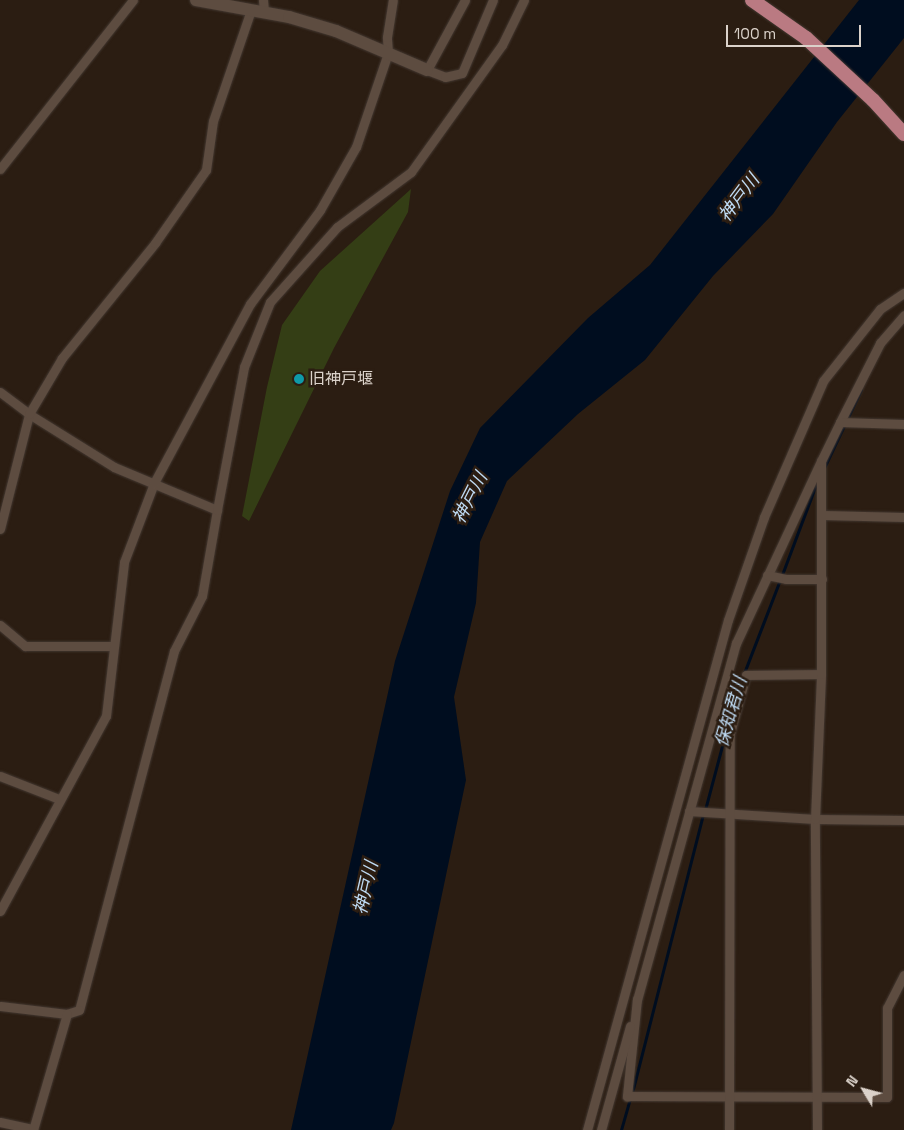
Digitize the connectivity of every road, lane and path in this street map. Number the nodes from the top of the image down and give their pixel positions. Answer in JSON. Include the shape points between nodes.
{"nodes":[{"id":1,"x":134,"y":0,"type":"edge"},
{"id":2,"x":196,"y":0,"type":"edge"},
{"id":3,"x":393,"y":0,"type":"edge"},
{"id":4,"x":465,"y":0,"type":"edge"},
{"id":5,"x":493,"y":0,"type":"edge"},
{"id":6,"x":524,"y":0,"type":"edge"},
{"id":7,"x":752,"y":0,"type":"edge"},
{"id":8,"x":259,"y":7,"type":"edge"},
{"id":9,"x":388,"y":53,"type":"junction"},
{"id":10,"x":427,"y":70,"type":"junction"},
{"id":11,"x":904,"y":134,"type":"edge"},
{"id":12,"x":0,"y":169,"type":"edge"},
{"id":13,"x":904,"y":293,"type":"edge"},
{"id":14,"x":904,"y":315,"type":"edge"},
{"id":15,"x":0,"y":392,"type":"edge"},
{"id":16,"x":29,"y":414,"type":"junction"},
{"id":17,"x":840,"y":422,"type":"junction"},
{"id":18,"x":904,"y":424,"type":"edge"},
{"id":19,"x":821,"y":461,"type":"junction"},
{"id":20,"x":154,"y":483,"type":"junction"},
{"id":21,"x":217,"y":510,"type":"junction"},
{"id":22,"x":823,"y":516,"type":"junction"},
{"id":23,"x":904,"y":517,"type":"edge"},
{"id":24,"x":0,"y":529,"type":"edge"},
{"id":25,"x":767,"y":575,"type":"junction"},
{"id":26,"x":822,"y":579,"type":"junction"},
{"id":27,"x":0,"y":625,"type":"edge"},
{"id":28,"x":113,"y":646,"type":"junction"},
{"id":29,"x":821,"y":674,"type":"junction"},
{"id":30,"x":0,"y":776,"type":"edge"},
{"id":31,"x":59,"y":799,"type":"junction"},
{"id":32,"x":689,"y":811,"type":"junction"},
{"id":33,"x":730,"y":814,"type":"junction"},
{"id":34,"x":815,"y":819,"type":"junction"},
{"id":35,"x":904,"y":820,"type":"edge"},
{"id":36,"x":0,"y":911,"type":"edge"},
{"id":37,"x":904,"y":975,"type":"edge"},
{"id":38,"x":637,"y":999,"type":"junction"},
{"id":39,"x":0,"y":1006,"type":"edge"},
{"id":40,"x":67,"y":1014,"type":"junction"},
{"id":41,"x":730,"y":1097,"type":"junction"},
{"id":42,"x":817,"y":1097,"type":"junction"},
{"id":43,"x":0,"y":1122,"type":"edge"},
{"id":44,"x":33,"y":1129,"type":"edge"},
{"id":45,"x":587,"y":1130,"type":"edge"},
{"id":46,"x":601,"y":1130,"type":"edge"},
{"id":47,"x":729,"y":1130,"type":"edge"},
{"id":48,"x":817,"y":1130,"type":"edge"}],
"edges":[{"from":1,"to":12,"type":"street"},
{"from":2,"to":8,"type":"main road"},
{"from":3,"to":9,"type":"street"},
{"from":4,"to":10,"type":"street"},
{"from":5,"to":10,"type":"street","via":[[462,73],[445,76]]},
{"from":6,"to":21,"type":"street","via":[[502,45],[411,172],[337,227],[270,302],[244,367]]},
{"from":7,"to":11,"type":"highway","via":[[813,44]]},
{"from":8,"to":9,"type":"main road","via":[[336,31]]},
{"from":8,"to":16,"type":"street","via":[[213,121],[206,170],[155,243],[62,358]]},
{"from":9,"to":10,"type":"main road"},
{"from":9,"to":20,"type":"street","via":[[356,148],[320,210],[250,304]]},
{"from":13,"to":45,"type":"street","via":[[880,309],[824,381],[764,517],[728,620]]},
{"from":14,"to":17,"type":"street","via":[[880,343]]},
{"from":15,"to":16,"type":"street"},
{"from":16,"to":20,"type":"street","via":[[114,467]]},
{"from":16,"to":24,"type":"street"},
{"from":17,"to":18,"type":"street"},
{"from":17,"to":19,"type":"street"},
{"from":19,"to":22,"type":"street"},
{"from":19,"to":25,"type":"street"},
{"from":20,"to":21,"type":"street"},
{"from":20,"to":28,"type":"street","via":[[124,562]]},
{"from":21,"to":40,"type":"street","via":[[202,596],[174,651],[79,1010]]},
{"from":22,"to":23,"type":"street"},
{"from":22,"to":26,"type":"street"},
{"from":25,"to":26,"type":"street","via":[[786,579]]},
{"from":25,"to":32,"type":"street","via":[[736,643]]},
{"from":26,"to":29,"type":"street"},
{"from":27,"to":28,"type":"street","via":[[25,646]]},
{"from":28,"to":31,"type":"street","via":[[106,716]]},
{"from":29,"to":33,"type":"street","via":[[746,676],[730,733]]},
{"from":29,"to":34,"type":"street"},
{"from":30,"to":31,"type":"street"},
{"from":31,"to":36,"type":"street"},
{"from":32,"to":33,"type":"street"},
{"from":32,"to":38,"type":"street"},
{"from":33,"to":34,"type":"street"},
{"from":33,"to":41,"type":"street"},
{"from":34,"to":35,"type":"street"},
{"from":34,"to":42,"type":"street"},
{"from":37,"to":42,"type":"street","via":[[887,1008],[887,1097]]},
{"from":38,"to":41,"type":"street","via":[[627,1096]]},
{"from":38,"to":46,"type":"street"},
{"from":39,"to":40,"type":"street"},
{"from":40,"to":44,"type":"street"},
{"from":41,"to":42,"type":"street"},
{"from":41,"to":47,"type":"street"},
{"from":42,"to":48,"type":"street"},
{"from":43,"to":44,"type":"street"}]}
